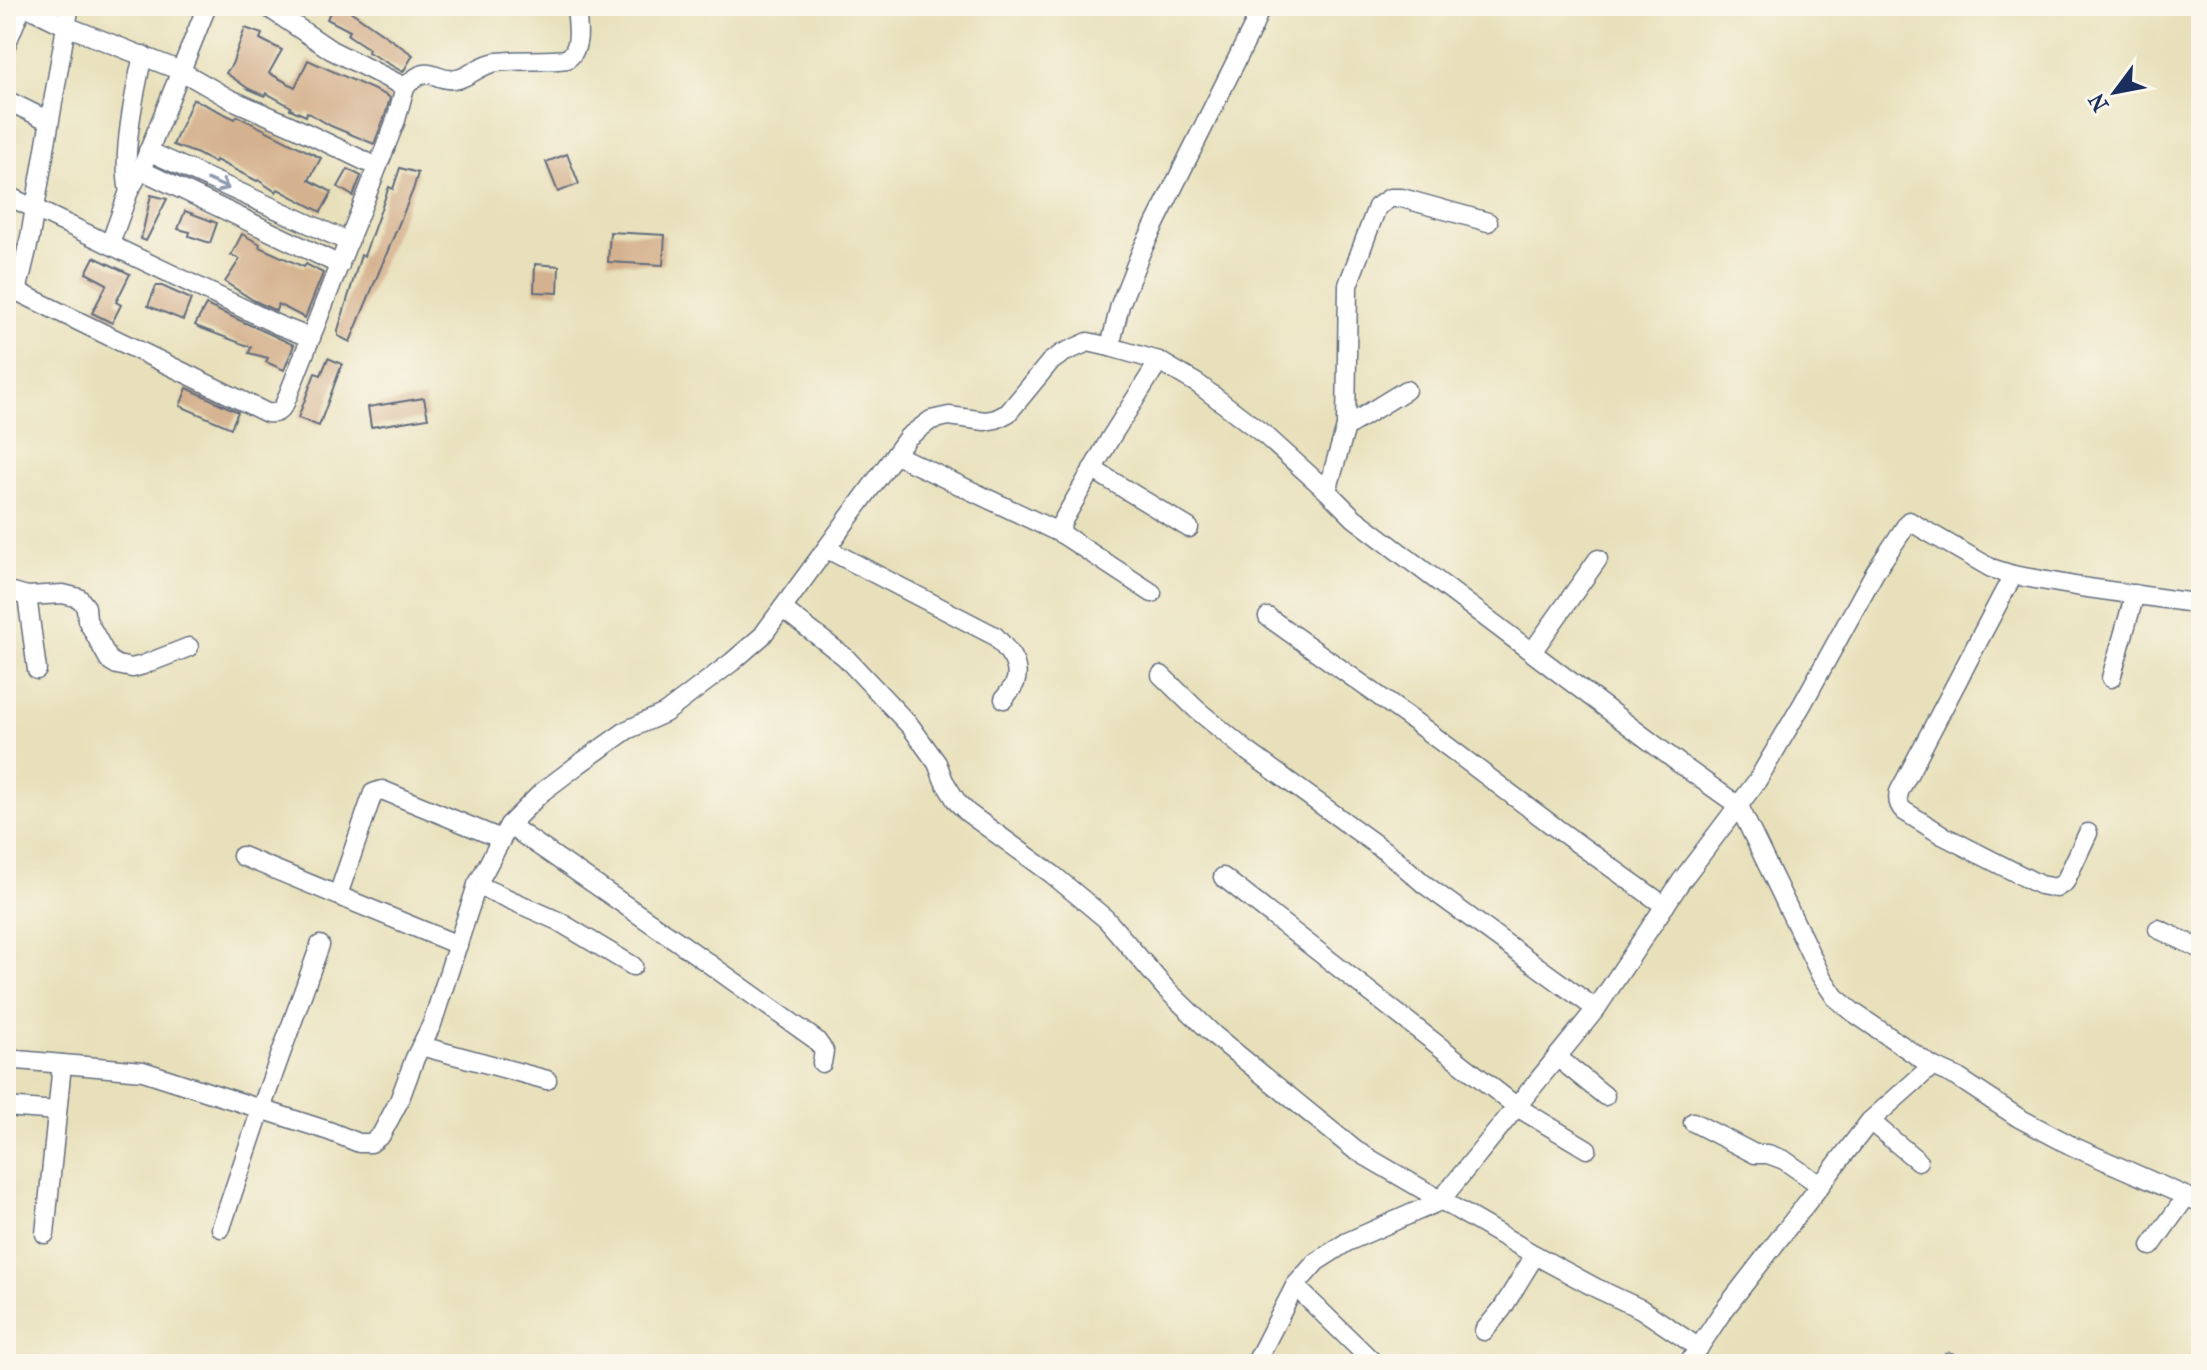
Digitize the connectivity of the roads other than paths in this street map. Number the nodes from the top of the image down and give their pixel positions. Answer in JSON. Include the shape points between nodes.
{"nodes":[{"id":1,"x":24,"y":6,"type":"edge"},
{"id":2,"x":70,"y":6,"type":"edge"},
{"id":3,"x":207,"y":6,"type":"edge"},
{"id":4,"x":266,"y":6,"type":"edge"},
{"id":5,"x":576,"y":6,"type":"edge"},
{"id":6,"x":1261,"y":7,"type":"edge"},
{"id":7,"x":66,"y":26,"type":"junction"},
{"id":8,"x":6,"y":45,"type":"edge"},
{"id":9,"x":143,"y":55,"type":"junction"},
{"id":10,"x":181,"y":71,"type":"junction"},
{"id":11,"x":405,"y":87,"type":"junction"},
{"id":12,"x":6,"y":100,"type":"edge"},
{"id":13,"x":49,"y":121,"type":"junction"},
{"id":14,"x":148,"y":151,"type":"junction"},
{"id":15,"x":377,"y":167,"type":"junction"},
{"id":16,"x":141,"y":170,"type":"junction"},
{"id":17,"x":129,"y":191,"type":"junction"},
{"id":18,"x":6,"y":195,"type":"edge"},
{"id":19,"x":34,"y":209,"type":"junction"},
{"id":20,"x":1488,"y":222,"type":"dead end"},
{"id":21,"x":349,"y":242,"type":"junction"},
{"id":22,"x":110,"y":244,"type":"junction"},
{"id":23,"x":340,"y":265,"type":"junction"},
{"id":24,"x":12,"y":289,"type":"edge"},
{"id":25,"x":311,"y":338,"type":"junction"},
{"id":26,"x":1110,"y":347,"type":"junction"},
{"id":27,"x":1159,"y":361,"type":"junction"},
{"id":28,"x":1406,"y":390,"type":"dead end"},
{"id":29,"x":1346,"y":427,"type":"junction"},
{"id":30,"x":896,"y":455,"type":"junction"},
{"id":31,"x":1092,"y":469,"type":"junction"},
{"id":32,"x":1327,"y":491,"type":"junction"},
{"id":33,"x":1189,"y":528,"type":"dead end"},
{"id":34,"x":1062,"y":534,"type":"junction"},
{"id":35,"x":827,"y":549,"type":"junction"},
{"id":36,"x":1598,"y":559,"type":"dead end"},
{"id":37,"x":2013,"y":575,"type":"junction"},
{"id":38,"x":6,"y":590,"type":"edge"},
{"id":39,"x":1152,"y":593,"type":"dead end"},
{"id":40,"x":2135,"y":594,"type":"junction"},
{"id":41,"x":27,"y":596,"type":"junction"},
{"id":42,"x":2201,"y":604,"type":"edge"},
{"id":43,"x":783,"y":609,"type":"junction"},
{"id":44,"x":1268,"y":617,"type":"dead end"},
{"id":45,"x":189,"y":647,"type":"dead end"},
{"id":46,"x":1532,"y":652,"type":"junction"},
{"id":47,"x":37,"y":670,"type":"dead end"},
{"id":48,"x":1161,"y":675,"type":"dead end"},
{"id":49,"x":2111,"y":678,"type":"dead end"},
{"id":50,"x":1004,"y":699,"type":"dead end"},
{"id":51,"x":1739,"y":806,"type":"junction"},
{"id":52,"x":505,"y":832,"type":"junction"},
{"id":53,"x":2088,"y":833,"type":"dead end"},
{"id":54,"x":242,"y":856,"type":"dead end"},
{"id":55,"x":1223,"y":877,"type":"dead end"},
{"id":56,"x":477,"y":885,"type":"junction"},
{"id":57,"x":338,"y":895,"type":"junction"},
{"id":58,"x":1665,"y":906,"type":"junction"},
{"id":59,"x":2158,"y":929,"type":"dead end"},
{"id":60,"x":320,"y":945,"type":"dead end"},
{"id":61,"x":458,"y":945,"type":"junction"},
{"id":62,"x":2201,"y":949,"type":"edge"},
{"id":63,"x":633,"y":966,"type":"dead end"},
{"id":64,"x":1596,"y":1009,"type":"junction"},
{"id":65,"x":421,"y":1046,"type":"junction"},
{"id":66,"x":1557,"y":1057,"type":"junction"},
{"id":67,"x":6,"y":1059,"type":"edge"},
{"id":68,"x":822,"y":1063,"type":"dead end"},
{"id":69,"x":62,"y":1064,"type":"junction"},
{"id":70,"x":1932,"y":1066,"type":"junction"},
{"id":71,"x":547,"y":1080,"type":"dead end"},
{"id":72,"x":1605,"y":1096,"type":"dead end"},
{"id":73,"x":6,"y":1107,"type":"edge"},
{"id":74,"x":1517,"y":1107,"type":"junction"},
{"id":75,"x":261,"y":1109,"type":"junction"},
{"id":76,"x":57,"y":1111,"type":"junction"},
{"id":77,"x":1870,"y":1121,"type":"junction"},
{"id":78,"x":1693,"y":1122,"type":"dead end"},
{"id":79,"x":1587,"y":1149,"type":"dead end"},
{"id":80,"x":1918,"y":1161,"type":"dead end"},
{"id":81,"x":1820,"y":1185,"type":"junction"},
{"id":82,"x":2194,"y":1200,"type":"edge"},
{"id":83,"x":1440,"y":1201,"type":"junction"},
{"id":84,"x":221,"y":1228,"type":"dead end"},
{"id":85,"x":45,"y":1234,"type":"dead end"},
{"id":86,"x":2151,"y":1246,"type":"dead end"},
{"id":87,"x":1535,"y":1255,"type":"junction"},
{"id":88,"x":1295,"y":1286,"type":"junction"},
{"id":89,"x":1484,"y":1331,"type":"dead end"},
{"id":90,"x":1699,"y":1348,"type":"junction"},
{"id":91,"x":1255,"y":1364,"type":"edge"},
{"id":92,"x":1375,"y":1364,"type":"edge"},
{"id":93,"x":1688,"y":1364,"type":"edge"}],
"edges":[{"from":1,"to":7,"type":"street"},
{"from":1,"to":8,"type":"street"},
{"from":2,"to":7,"type":"street"},
{"from":3,"to":10,"type":"street"},
{"from":4,"to":11,"type":"street","via":[[331,50]]},
{"from":5,"to":11,"type":"street","via":[[577,46],[567,59],[496,62],[455,80],[422,74]]},
{"from":6,"to":26,"type":"street","via":[[1141,252]]},
{"from":7,"to":9,"type":"street"},
{"from":7,"to":13,"type":"street"},
{"from":9,"to":10,"type":"street"},
{"from":9,"to":17,"type":"street","via":[[126,162]]},
{"from":10,"to":14,"type":"street"},
{"from":10,"to":15,"type":"street"},
{"from":11,"to":15,"type":"street"},
{"from":12,"to":13,"type":"street"},
{"from":13,"to":19,"type":"street"},
{"from":14,"to":16,"type":"street"},
{"from":14,"to":21,"type":"street","one_way":true},
{"from":15,"to":21,"type":"street"},
{"from":16,"to":17,"type":"street"},
{"from":16,"to":23,"type":"street"},
{"from":17,"to":22,"type":"street"},
{"from":18,"to":19,"type":"street"},
{"from":19,"to":22,"type":"street"},
{"from":19,"to":24,"type":"street"},
{"from":20,"to":29,"type":"street","via":[[1402,198],[1390,198],[1377,207],[1348,285]]},
{"from":21,"to":23,"type":"street"},
{"from":22,"to":25,"type":"street"},
{"from":23,"to":25,"type":"street"},
{"from":24,"to":25,"type":"street","via":[[267,413],[282,408]]},
{"from":26,"to":27,"type":"street"},
{"from":26,"to":30,"type":"street","via":[[1088,342],[1063,353],[1008,413],[985,421],[949,416],[931,420],[908,437]]},
{"from":27,"to":31,"type":"street"},
{"from":27,"to":32,"type":"street","via":[[1266,436]]},
{"from":28,"to":29,"type":"street"},
{"from":29,"to":32,"type":"street"},
{"from":30,"to":34,"type":"street"},
{"from":30,"to":35,"type":"street"},
{"from":31,"to":33,"type":"street"},
{"from":31,"to":34,"type":"street","via":[[1061,524]]},
{"from":32,"to":46,"type":"street","via":[[1354,518]]},
{"from":34,"to":39,"type":"street"},
{"from":35,"to":43,"type":"street"},
{"from":35,"to":50,"type":"street","via":[[995,636],[1017,673]]},
{"from":36,"to":46,"type":"street"},
{"from":37,"to":40,"type":"street"},
{"from":37,"to":51,"type":"street","via":[[1909,521]]},
{"from":37,"to":53,"type":"street","via":[[1899,792],[1899,806],[1944,836],[2040,885],[2056,888],[2065,882]]},
{"from":38,"to":41,"type":"street"},
{"from":40,"to":42,"type":"street"},
{"from":40,"to":49,"type":"street"},
{"from":41,"to":45,"type":"street","via":[[79,598],[102,648],[117,665],[132,668]]},
{"from":41,"to":47,"type":"street"},
{"from":43,"to":52,"type":"street","via":[[732,662],[665,713],[627,730],[579,764],[542,792]]},
{"from":43,"to":83,"type":"street","via":[[845,657],[911,727],[968,813],[1106,919],[1215,1036],[1355,1150]]},
{"from":44,"to":58,"type":"street"},
{"from":46,"to":51,"type":"street"},
{"from":48,"to":64,"type":"street","via":[[1247,751]]},
{"from":51,"to":58,"type":"street"},
{"from":51,"to":70,"type":"street","via":[[1807,951],[1835,997]]},
{"from":52,"to":56,"type":"street"},
{"from":52,"to":57,"type":"street","via":[[376,791]]},
{"from":52,"to":68,"type":"street","via":[[680,943],[816,1040],[824,1051]]},
{"from":54,"to":57,"type":"street"},
{"from":55,"to":74,"type":"street"},
{"from":56,"to":61,"type":"street"},
{"from":56,"to":63,"type":"street","via":[[558,921]]},
{"from":57,"to":61,"type":"street"},
{"from":58,"to":64,"type":"street"},
{"from":59,"to":62,"type":"street"},
{"from":60,"to":75,"type":"street"},
{"from":61,"to":65,"type":"street"},
{"from":64,"to":66,"type":"street"},
{"from":65,"to":71,"type":"street"},
{"from":65,"to":75,"type":"street","via":[[399,1101],[371,1143]]},
{"from":66,"to":72,"type":"street"},
{"from":66,"to":74,"type":"street"},
{"from":67,"to":69,"type":"street"},
{"from":69,"to":75,"type":"street","via":[[143,1071]]},
{"from":69,"to":76,"type":"street"},
{"from":70,"to":77,"type":"street"},
{"from":70,"to":82,"type":"street","via":[[2046,1132]]},
{"from":73,"to":76,"type":"street"},
{"from":74,"to":79,"type":"street"},
{"from":74,"to":83,"type":"street"},
{"from":75,"to":84,"type":"street"},
{"from":76,"to":85,"type":"street"},
{"from":77,"to":80,"type":"street"},
{"from":77,"to":81,"type":"street"},
{"from":78,"to":81,"type":"street","via":[[1755,1154],[1784,1160]]},
{"from":81,"to":90,"type":"street"},
{"from":82,"to":86,"type":"street"},
{"from":83,"to":87,"type":"street"},
{"from":83,"to":88,"type":"street","via":[[1347,1242],[1316,1262]]},
{"from":87,"to":89,"type":"street"},
{"from":87,"to":90,"type":"street","via":[[1641,1309]]},
{"from":88,"to":91,"type":"street"},
{"from":88,"to":92,"type":"street"},
{"from":90,"to":93,"type":"street"}]}
